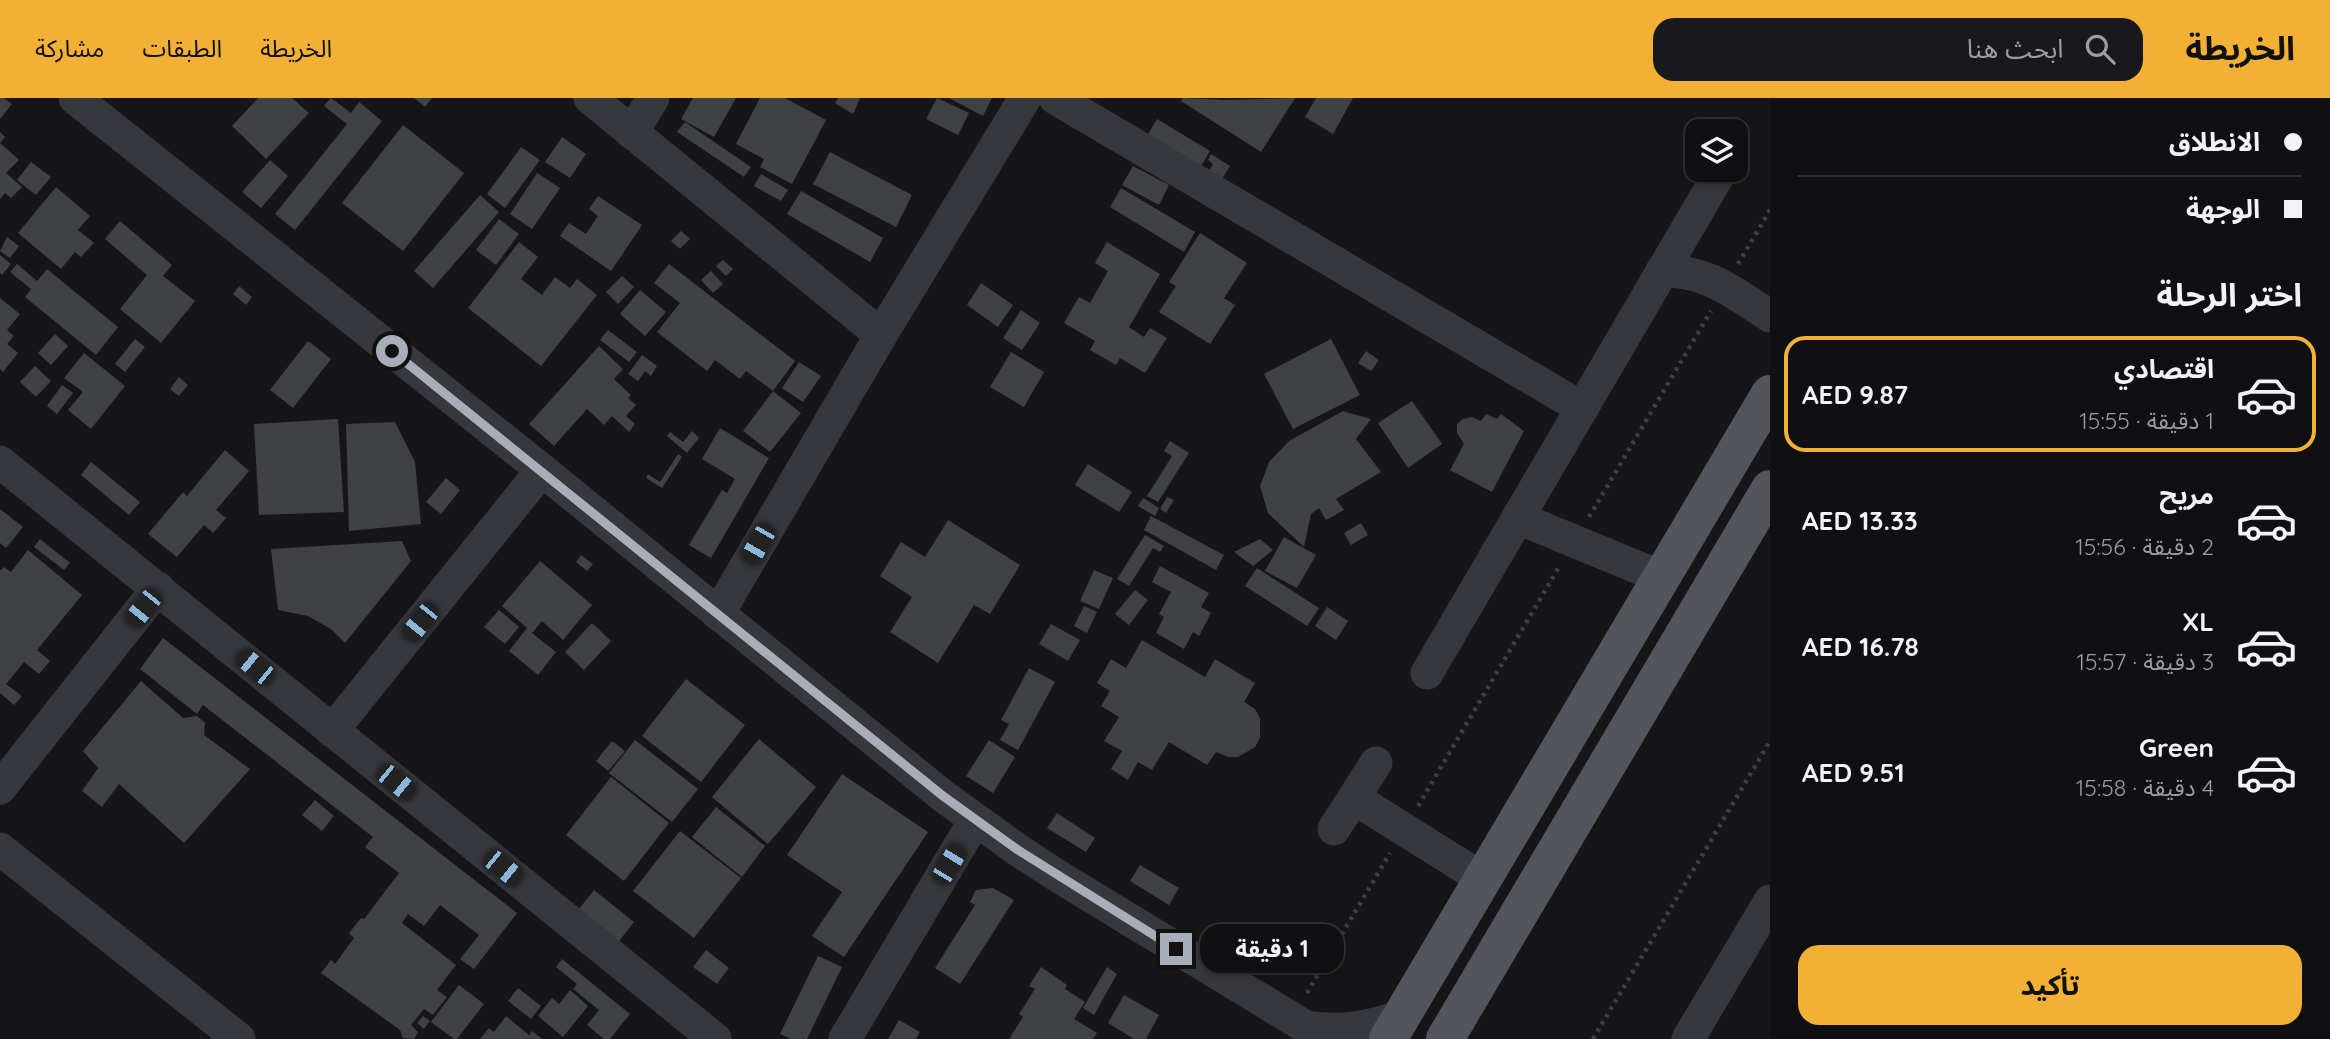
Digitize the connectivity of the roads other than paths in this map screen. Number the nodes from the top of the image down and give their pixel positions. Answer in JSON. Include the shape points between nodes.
{"nodes":[{"id":1,"x":590,"y":98,"type":"edge"},
{"id":2,"x":653,"y":98,"type":"edge"},
{"id":3,"x":1026,"y":98,"type":"edge"},
{"id":4,"x":1055,"y":98,"type":"edge"},
{"id":5,"x":91,"y":103,"type":"edge"},
{"id":6,"x":632,"y":133,"type":"junction"},
{"id":7,"x":1714,"y":182,"type":"edge"},
{"id":8,"x":1662,"y":271,"type":"junction"},
{"id":9,"x":1770,"y":316,"type":"edge"},
{"id":10,"x":881,"y":335,"type":"junction"},
{"id":11,"x":1770,"y":394,"type":"edge"},
{"id":12,"x":1582,"y":408,"type":"junction"},
{"id":13,"x":0,"y":461,"type":"edge"},
{"id":14,"x":542,"y":470,"type":"junction"},
{"id":15,"x":1770,"y":489,"type":"edge"},
{"id":16,"x":1712,"y":492,"type":"junction"},
{"id":17,"x":1517,"y":518,"type":"junction"},
{"id":18,"x":1661,"y":577,"type":"junction"},
{"id":19,"x":158,"y":589,"type":"junction"},
{"id":20,"x":718,"y":614,"type":"junction"},
{"id":21,"x":1693,"y":619,"type":"junction"},
{"id":22,"x":1427,"y":673,"type":"dead end"},
{"id":23,"x":332,"y":731,"type":"junction"},
{"id":24,"x":1376,"y":763,"type":"dead end"},
{"id":25,"x":0,"y":788,"type":"edge"},
{"id":26,"x":1354,"y":798,"type":"junction"},
{"id":27,"x":975,"y":820,"type":"junction"},
{"id":28,"x":1334,"y":830,"type":"dead end"},
{"id":29,"x":0,"y":849,"type":"edge"},
{"id":30,"x":1483,"y":879,"type":"junction"},
{"id":31,"x":1770,"y":901,"type":"edge"},
{"id":32,"x":1396,"y":1027,"type":"edge"},
{"id":33,"x":1304,"y":1029,"type":"edge"},
{"id":34,"x":239,"y":1039,"type":"edge"},
{"id":35,"x":715,"y":1039,"type":"edge"},
{"id":36,"x":845,"y":1039,"type":"edge"},
{"id":37,"x":1445,"y":1039,"type":"edge"},
{"id":38,"x":1688,"y":1039,"type":"edge"}],
"edges":[{"from":1,"to":6,"type":"street"},
{"from":2,"to":6,"type":"street"},
{"from":3,"to":10,"type":"street"},
{"from":4,"to":12,"type":"street"},
{"from":5,"to":14,"type":"street"},
{"from":6,"to":10,"type":"street"},
{"from":7,"to":8,"type":"street"},
{"from":8,"to":9,"type":"street","via":[[1694,273]]},
{"from":8,"to":12,"type":"street"},
{"from":10,"to":20,"type":"street"},
{"from":11,"to":16,"type":"main road"},
{"from":12,"to":17,"type":"street"},
{"from":13,"to":19,"type":"street"},
{"from":14,"to":20,"type":"street"},
{"from":14,"to":23,"type":"street"},
{"from":15,"to":21,"type":"main road"},
{"from":16,"to":18,"type":"main road"},
{"from":16,"to":21,"type":"main road","via":[[1706,536],[1676,595],[1678,608]]},
{"from":17,"to":18,"type":"street"},
{"from":17,"to":22,"type":"street"},
{"from":18,"to":30,"type":"main road"},
{"from":19,"to":23,"type":"street"},
{"from":19,"to":25,"type":"street"},
{"from":20,"to":27,"type":"street"},
{"from":21,"to":37,"type":"main road"},
{"from":23,"to":35,"type":"street"},
{"from":24,"to":26,"type":"street"},
{"from":26,"to":28,"type":"street"},
{"from":26,"to":30,"type":"street"},
{"from":27,"to":33,"type":"street"},
{"from":27,"to":36,"type":"street"},
{"from":29,"to":34,"type":"street"},
{"from":30,"to":32,"type":"main road"},
{"from":31,"to":38,"type":"street"},
{"from":32,"to":33,"type":"street"}]}
